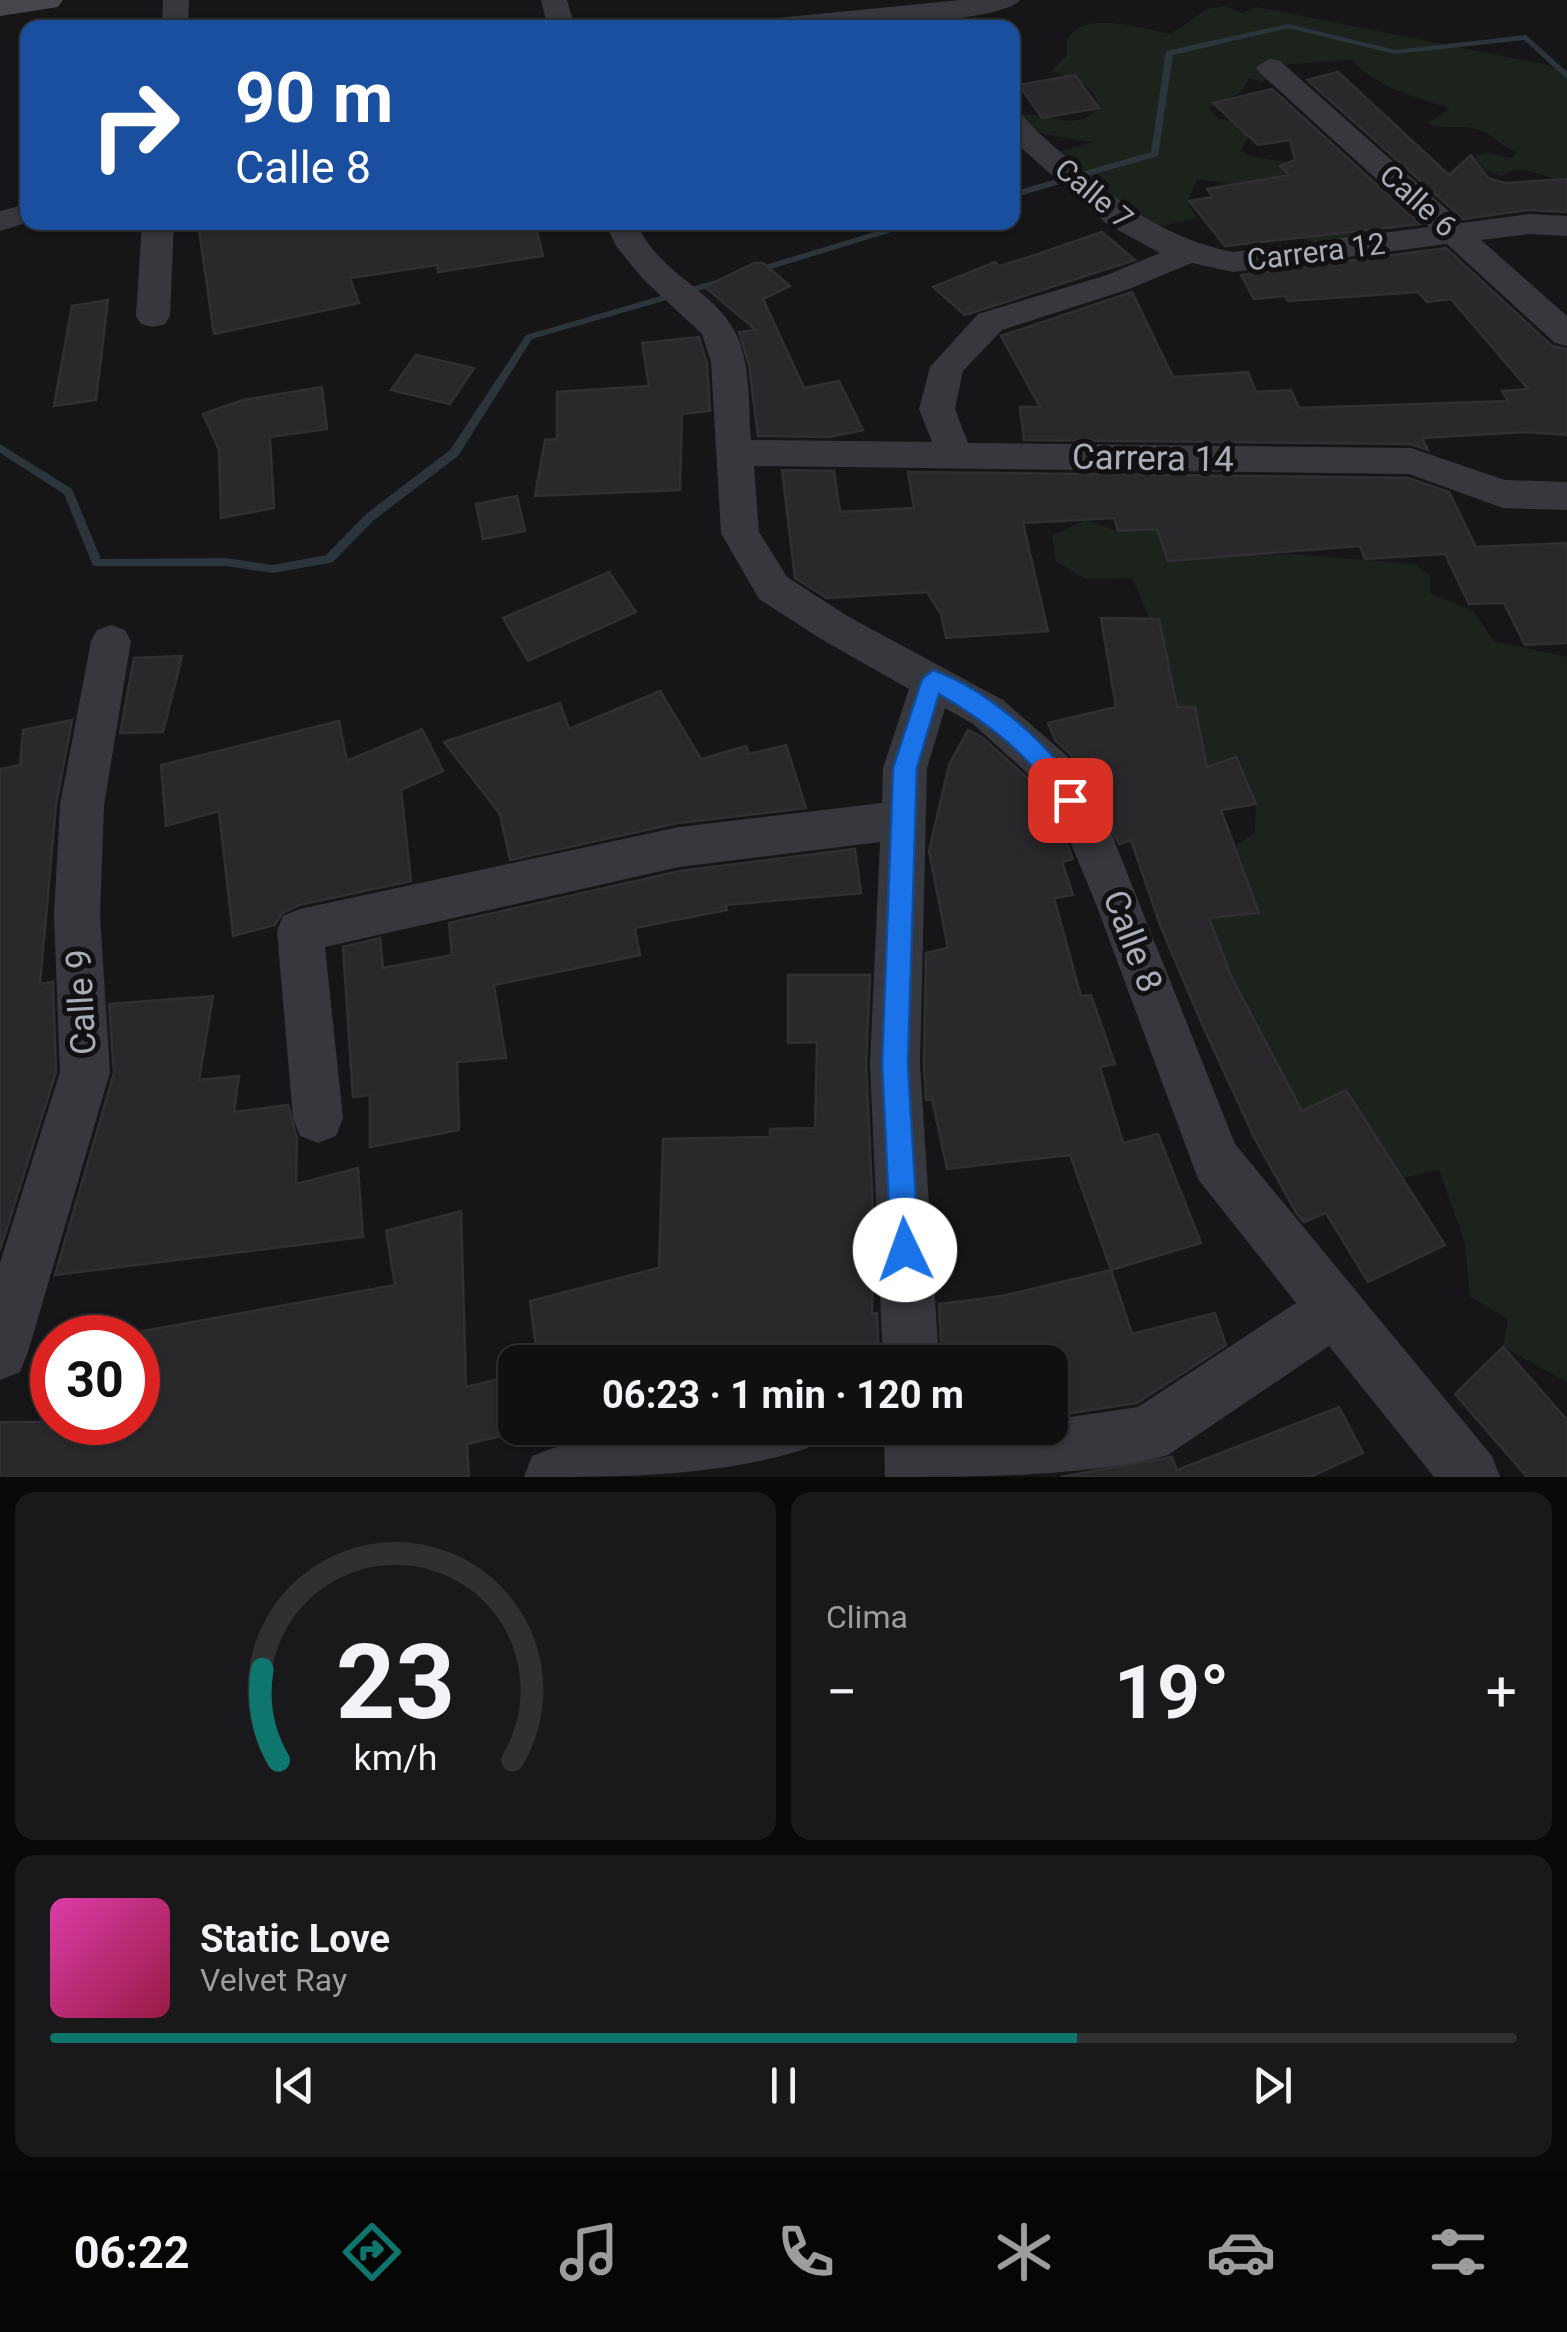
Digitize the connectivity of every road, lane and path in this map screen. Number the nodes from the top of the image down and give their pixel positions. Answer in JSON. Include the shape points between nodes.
{"nodes":[{"id":1,"x":46,"y":0,"type":"edge"},
{"id":2,"x":1006,"y":0,"type":"edge"},
{"id":3,"x":0,"y":6,"type":"edge"},
{"id":4,"x":948,"y":13,"type":"edge"},
{"id":5,"x":859,"y":20,"type":"edge"},
{"id":6,"x":1270,"y":67,"type":"dead end"},
{"id":7,"x":1020,"y":131,"type":"edge"},
{"id":8,"x":1567,"y":226,"type":"edge"},
{"id":9,"x":158,"y":230,"type":"edge"},
{"id":10,"x":623,"y":230,"type":"edge"},
{"id":11,"x":1455,"y":235,"type":"junction"},
{"id":12,"x":1185,"y":254,"type":"junction"},
{"id":13,"x":153,"y":316,"type":"dead end"},
{"id":14,"x":1567,"y":336,"type":"edge"},
{"id":15,"x":732,"y":453,"type":"junction"},
{"id":16,"x":956,"y":456,"type":"junction"},
{"id":17,"x":1567,"y":496,"type":"edge"},
{"id":18,"x":111,"y":641,"type":"dead end"},
{"id":19,"x":933,"y":679,"type":"junction"},
{"id":20,"x":903,"y":820,"type":"junction"},
{"id":21,"x":318,"y":1118,"type":"dead end"},
{"id":22,"x":1335,"y":1309,"type":"junction"},
{"id":23,"x":910,"y":1345,"type":"edge"},
{"id":24,"x":0,"y":1352,"type":"edge"},
{"id":25,"x":706,"y":1445,"type":"edge"},
{"id":26,"x":913,"y":1457,"type":"edge"},
{"id":27,"x":553,"y":1477,"type":"edge"},
{"id":28,"x":1471,"y":1477,"type":"edge"}],
"edges":[{"from":1,"to":3,"type":"main road"},
{"from":2,"to":4,"type":"street"},
{"from":4,"to":5,"type":"street"},
{"from":6,"to":11,"type":"street","name":"Calle 6"},
{"from":7,"to":12,"type":"street","name":"Calle 7","via":[[1113,213]]},
{"from":8,"to":11,"type":"street","name":"Carrera 12","via":[[1529,224]]},
{"from":9,"to":13,"type":"street"},
{"from":10,"to":15,"type":"street","name":"Calle 8","via":[[654,272],[716,329],[728,362]]},
{"from":11,"to":12,"type":"street","name":"Carrera 12","via":[[1234,262]]},
{"from":11,"to":14,"type":"street","name":"Calle 6"},
{"from":12,"to":16,"type":"street","via":[[990,322],[947,367],[937,409]]},
{"from":15,"to":16,"type":"street","name":"Carrera 14"},
{"from":15,"to":19,"type":"street","name":"Calle 8","via":[[740,533],[774,588]]},
{"from":16,"to":17,"type":"street","name":"Carrera 14","via":[[1410,462],[1503,494]]},
{"from":18,"to":24,"type":"street","name":"Calle 9","via":[[82,805],[77,915],[85,1072]]},
{"from":19,"to":20,"type":"street","via":[[905,768]]},
{"from":19,"to":22,"type":"street","name":"Calle 8","via":[[988,712],[1052,769],[1113,889],[1216,1161]]},
{"from":20,"to":21,"type":"street","via":[[679,846],[300,932]]},
{"from":20,"to":23,"type":"street","via":[[895,1064]]},
{"from":22,"to":26,"type":"street","via":[[1148,1435]]},
{"from":22,"to":28,"type":"street","name":"Calle 8"},
{"from":25,"to":27,"type":"street"}]}
